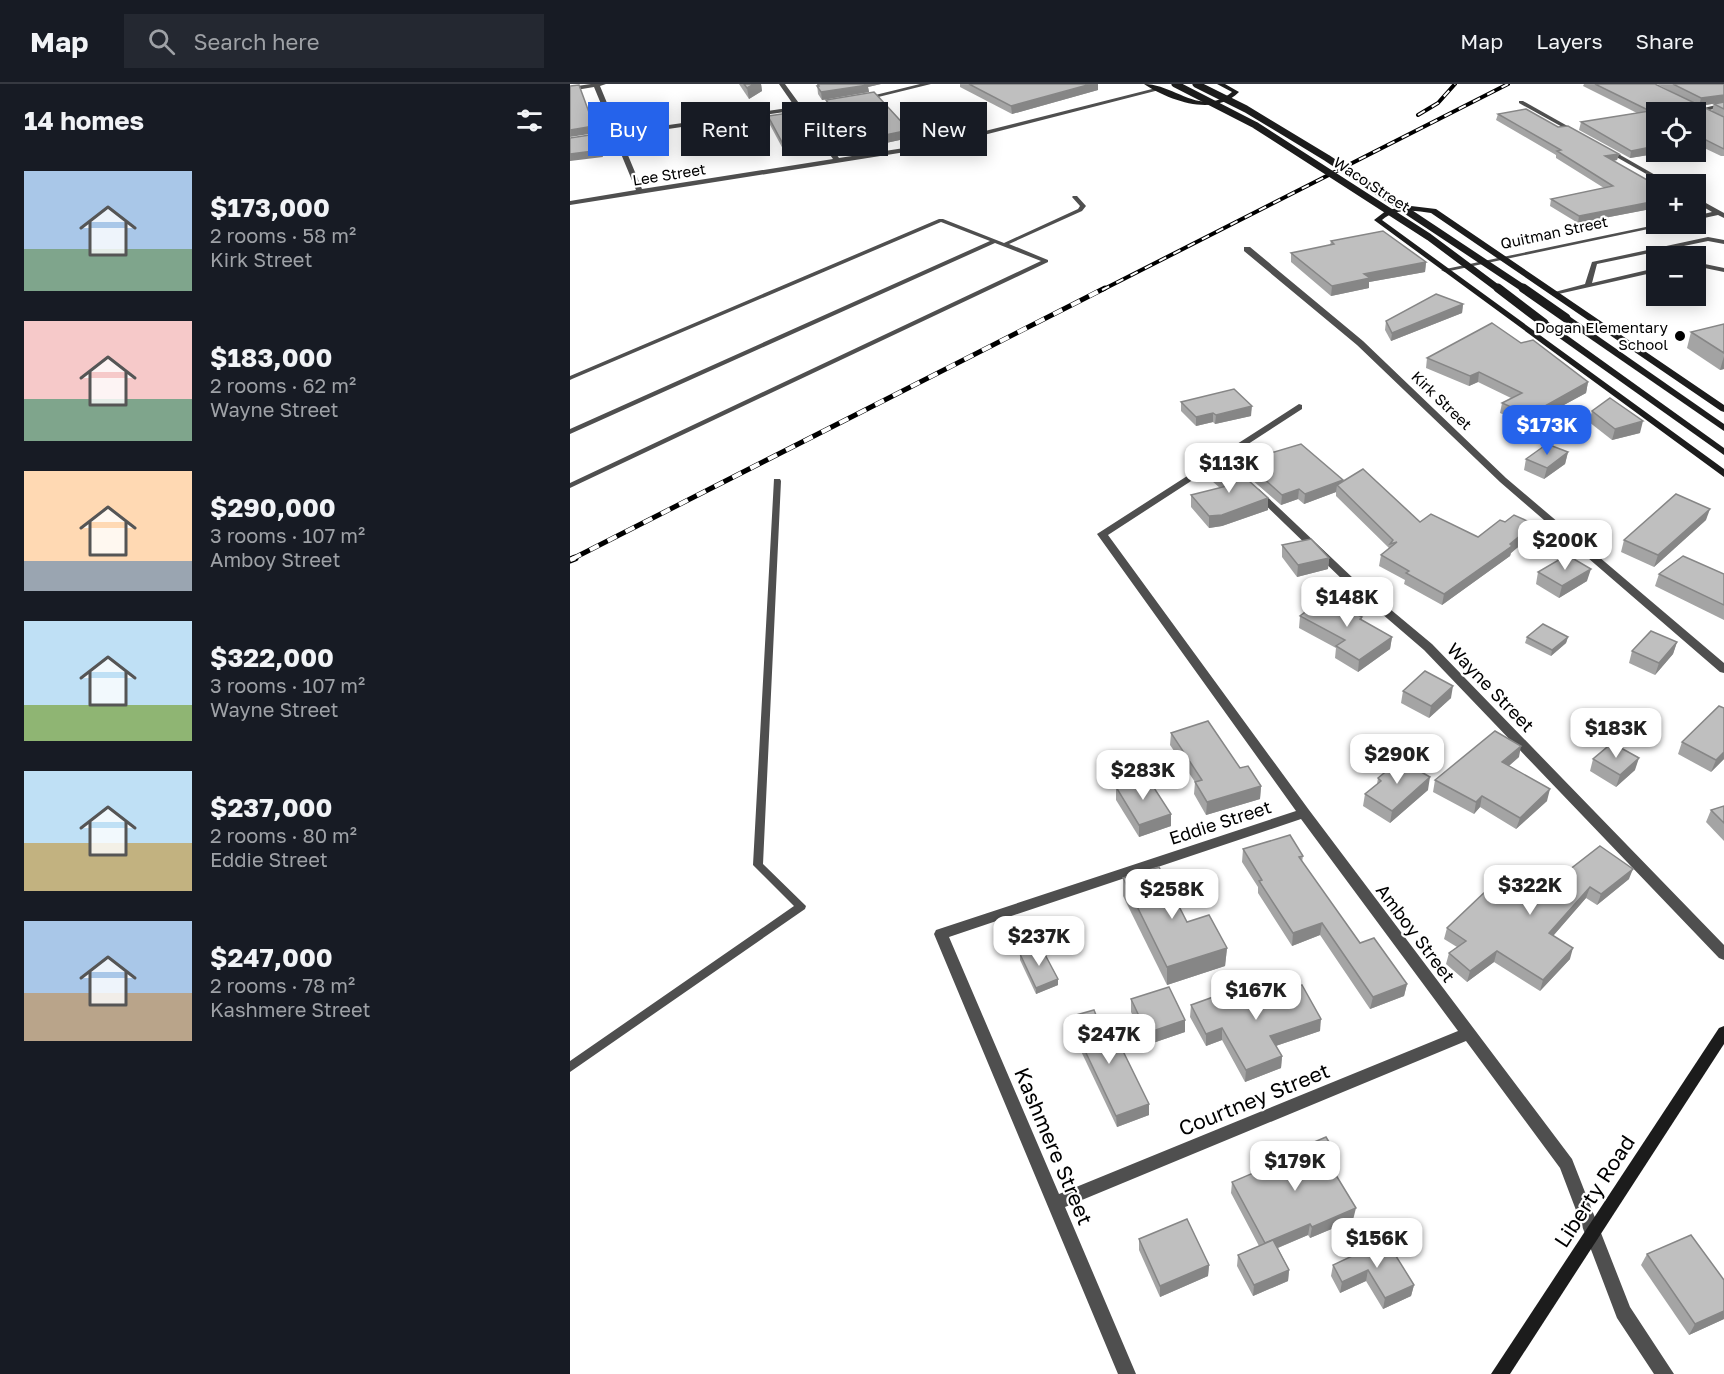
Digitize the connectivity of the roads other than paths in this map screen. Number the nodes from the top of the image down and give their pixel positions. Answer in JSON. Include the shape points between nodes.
{"nodes":[{"id":1,"x":599,"y":84,"type":"edge"},
{"id":2,"x":782,"y":84,"type":"edge"},
{"id":3,"x":928,"y":84,"type":"edge"},
{"id":4,"x":1148,"y":84,"type":"edge"},
{"id":5,"x":1175,"y":84,"type":"edge"},
{"id":6,"x":1196,"y":84,"type":"edge"},
{"id":7,"x":1220,"y":84,"type":"edge"},
{"id":8,"x":570,"y":88,"type":"edge"},
{"id":9,"x":1160,"y":89,"type":"junction"},
{"id":10,"x":605,"y":102,"type":"edge"},
{"id":11,"x":795,"y":102,"type":"edge"},
{"id":12,"x":842,"y":102,"type":"edge"},
{"id":13,"x":1521,"y":102,"type":"dead end"},
{"id":14,"x":1724,"y":105,"type":"edge"},
{"id":15,"x":1706,"y":109,"type":"edge"},
{"id":16,"x":782,"y":110,"type":"edge"},
{"id":17,"x":669,"y":126,"type":"edge"},
{"id":18,"x":1580,"y":135,"type":"edge"},
{"id":19,"x":588,"y":138,"type":"edge"},
{"id":20,"x":570,"y":141,"type":"edge"},
{"id":21,"x":1599,"y":146,"type":"edge"},
{"id":22,"x":624,"y":156,"type":"edge"},
{"id":23,"x":834,"y":156,"type":"edge"},
{"id":24,"x":837,"y":160,"type":"junction"},
{"id":25,"x":1650,"y":174,"type":"edge"},
{"id":26,"x":640,"y":192,"type":"junction"},
{"id":27,"x":1075,"y":197,"type":"dead end"},
{"id":28,"x":570,"y":203,"type":"edge"},
{"id":29,"x":1706,"y":205,"type":"edge"},
{"id":30,"x":1721,"y":214,"type":"edge"},
{"id":31,"x":1706,"y":216,"type":"edge"},
{"id":32,"x":1646,"y":229,"type":"edge"},
{"id":33,"x":995,"y":241,"type":"junction"},
{"id":34,"x":1724,"y":242,"type":"edge"},
{"id":35,"x":1003,"y":244,"type":"junction"},
{"id":36,"x":1247,"y":249,"type":"dead end"},
{"id":37,"x":1503,"y":258,"type":"junction"},
{"id":38,"x":1706,"y":266,"type":"edge"},
{"id":39,"x":1445,"y":270,"type":"junction"},
{"id":40,"x":1724,"y":270,"type":"edge"},
{"id":41,"x":1646,"y":272,"type":"edge"},
{"id":42,"x":1588,"y":285,"type":"junction"},
{"id":43,"x":1554,"y":293,"type":"junction"},
{"id":44,"x":570,"y":378,"type":"edge"},
{"id":45,"x":1299,"y":407,"type":"dead end"},
{"id":46,"x":1724,"y":409,"type":"edge"},
{"id":47,"x":1724,"y":428,"type":"edge"},
{"id":48,"x":570,"y":432,"type":"edge"},
{"id":49,"x":1724,"y":452,"type":"edge"},
{"id":50,"x":1724,"y":474,"type":"edge"},
{"id":51,"x":1245,"y":481,"type":"edge"},
{"id":52,"x":777,"y":482,"type":"dead end"},
{"id":53,"x":570,"y":486,"type":"edge"},
{"id":54,"x":1724,"y":669,"type":"edge"},
{"id":55,"x":1305,"y":813,"type":"junction"},
{"id":56,"x":941,"y":934,"type":"joint"},
{"id":57,"x":1724,"y":954,"type":"edge"},
{"id":58,"x":1724,"y":1032,"type":"edge"},
{"id":59,"x":1468,"y":1034,"type":"junction"},
{"id":60,"x":570,"y":1067,"type":"edge"},
{"id":61,"x":1055,"y":1203,"type":"junction"},
{"id":62,"x":1593,"y":1235,"type":"junction"},
{"id":63,"x":1128,"y":1374,"type":"edge"},
{"id":64,"x":1500,"y":1374,"type":"edge"},
{"id":65,"x":1665,"y":1374,"type":"edge"}],
"edges":[{"from":1,"to":8,"type":"street"},
{"from":1,"to":10,"type":"street"},
{"from":2,"to":11,"type":"street"},
{"from":3,"to":12,"type":"street"},
{"from":4,"to":9,"type":"main road"},
{"from":5,"to":49,"type":"main road","name":"Waco Street","bridge":true,"via":[[1255,125],[1429,237]]},
{"from":6,"to":47,"type":"main road","name":"Waco Street","bridge":true,"via":[[1269,122],[1445,234]]},
{"from":7,"to":9,"type":"main road","via":[[1236,92],[1231,98],[1209,103],[1186,102]]},
{"from":9,"to":24,"type":"street","name":"Lee Street","via":[[937,145]]},
{"from":13,"to":18,"type":"street"},
{"from":14,"to":15,"type":"street"},
{"from":16,"to":17,"type":"street"},
{"from":19,"to":20,"type":"street"},
{"from":21,"to":25,"type":"street"},
{"from":22,"to":26,"type":"street"},
{"from":23,"to":24,"type":"street"},
{"from":24,"to":26,"type":"street","name":"Lee Street"},
{"from":26,"to":28,"type":"street","name":"Lee Street"},
{"from":27,"to":35,"type":"lane","via":[[1083,206],[1080,210]]},
{"from":29,"to":30,"type":"street"},
{"from":30,"to":31,"type":"street"},
{"from":32,"to":37,"type":"street","name":"Quitman Street"},
{"from":33,"to":35,"type":"lane"},
{"from":33,"to":44,"type":"lane","via":[[941,220]]},
{"from":33,"to":48,"type":"lane"},
{"from":34,"to":42,"type":"lane","via":[[1708,240],[1594,263]]},
{"from":35,"to":53,"type":"lane","via":[[1046,261]]},
{"from":36,"to":54,"type":"street","name":"Kirk Street","via":[[1360,343],[1503,480]]},
{"from":37,"to":39,"type":"street","name":"Quitman Street"},
{"from":37,"to":39,"type":"main road","via":[[1433,211],[1412,207],[1384,212],[1378,220]]},
{"from":37,"to":43,"type":"main road"},
{"from":38,"to":40,"type":"lane"},
{"from":39,"to":50,"type":"main road"},
{"from":41,"to":42,"type":"lane"},
{"from":42,"to":43,"type":"lane"},
{"from":43,"to":46,"type":"main road"},
{"from":45,"to":55,"type":"street","name":"Amboy Street","via":[[1223,463],[1102,534]]},
{"from":51,"to":57,"type":"street","name":"Wayne Street","via":[[1350,581],[1428,647]]},
{"from":52,"to":60,"type":"lane","via":[[758,865],[801,906]]},
{"from":55,"to":56,"type":"street","name":"Eddie Street"},
{"from":55,"to":59,"type":"street","name":"Amboy Street"},
{"from":56,"to":61,"type":"street","name":"Kashmere Street"},
{"from":58,"to":62,"type":"main road","name":"Liberty Road"},
{"from":59,"to":61,"type":"street","name":"Courtney Street"},
{"from":59,"to":62,"type":"street","name":"Amboy Street","via":[[1566,1164]]},
{"from":61,"to":63,"type":"street","name":"Kashmere Street"},
{"from":62,"to":64,"type":"main road","name":"Liberty Road"},
{"from":62,"to":65,"type":"street","name":"Amboy Street","via":[[1623,1311]]}]}
